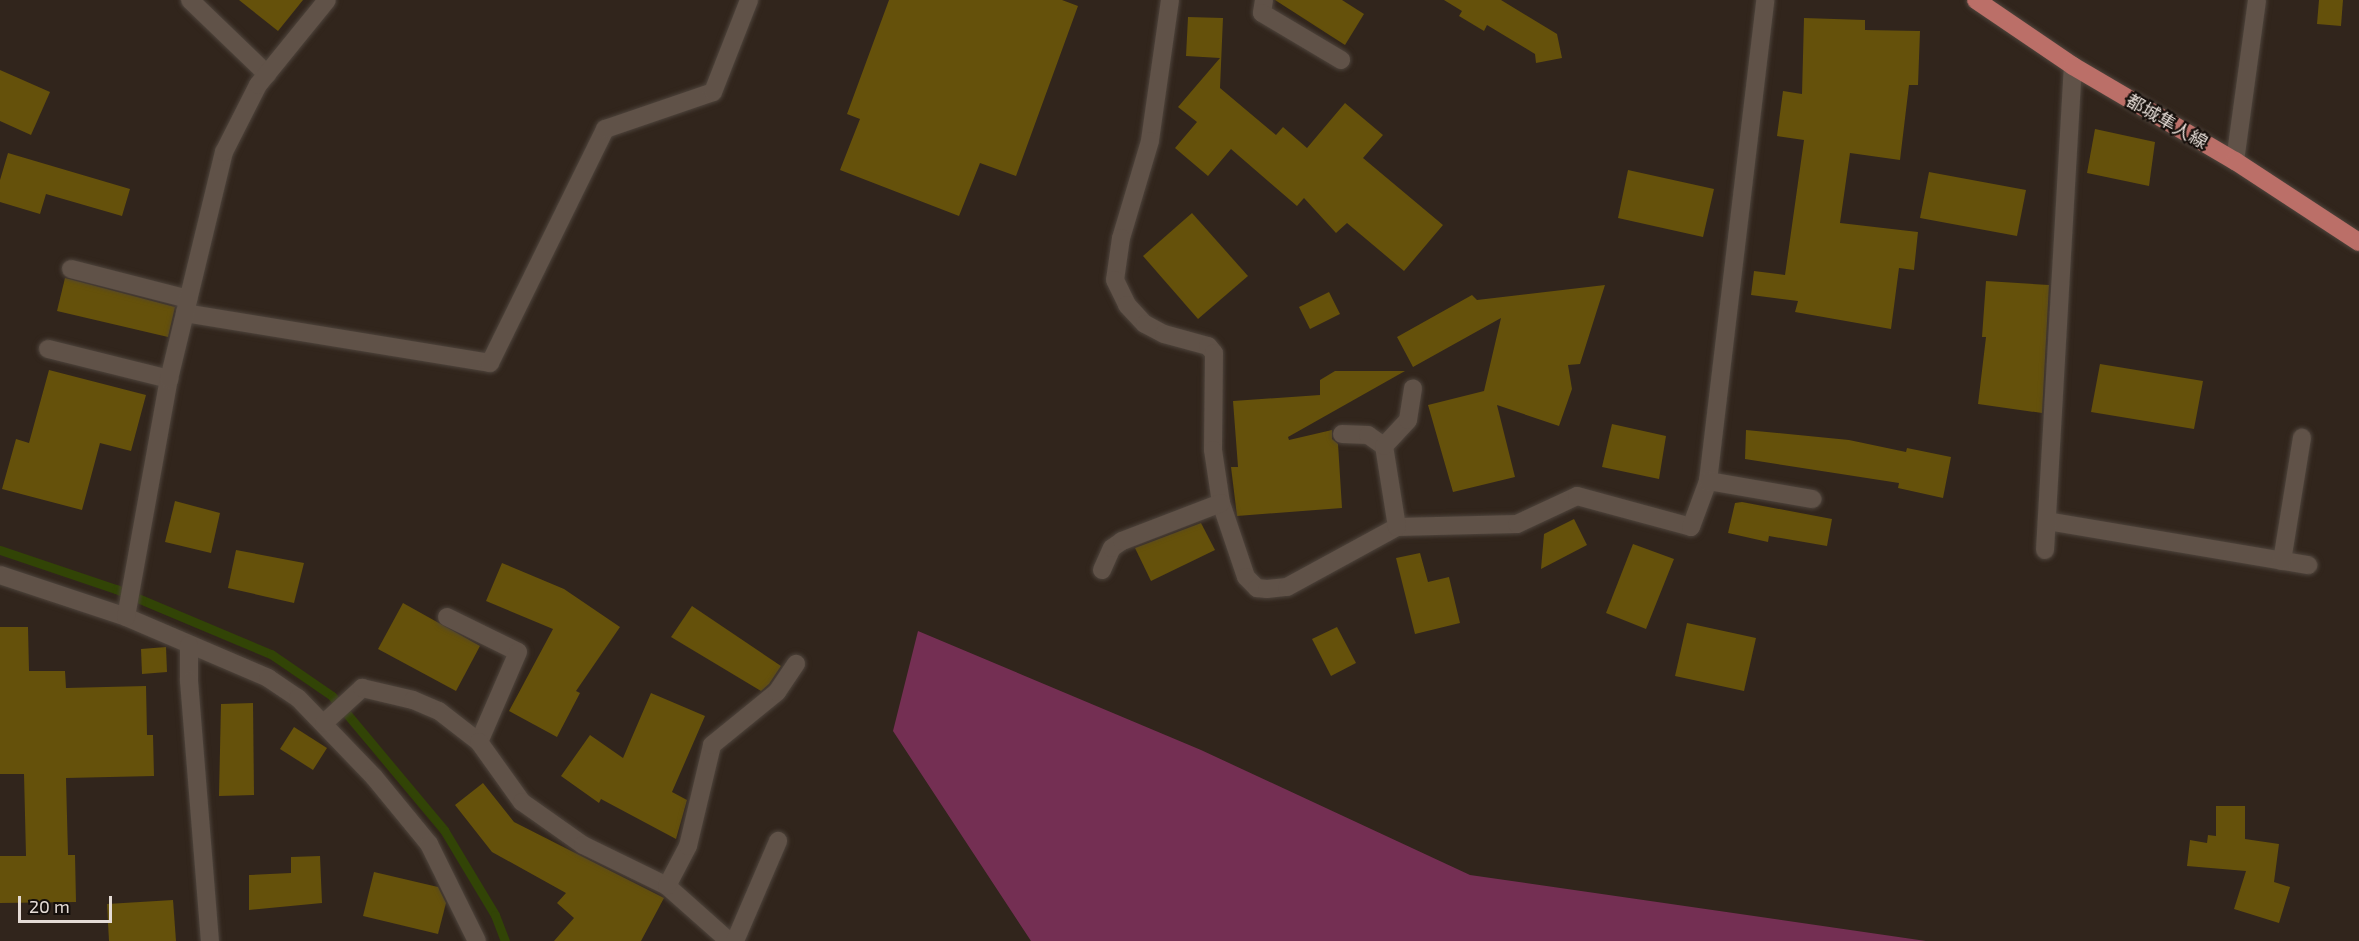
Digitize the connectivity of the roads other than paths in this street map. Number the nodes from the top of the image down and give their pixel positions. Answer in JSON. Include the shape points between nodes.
{"nodes":[{"id":1,"x":190,"y":0,"type":"edge"},
{"id":2,"x":327,"y":0,"type":"edge"},
{"id":3,"x":749,"y":0,"type":"edge"},
{"id":4,"x":1170,"y":0,"type":"edge"},
{"id":5,"x":1264,"y":0,"type":"edge"},
{"id":6,"x":1764,"y":0,"type":"edge"},
{"id":7,"x":1976,"y":0,"type":"edge"},
{"id":8,"x":2257,"y":0,"type":"edge"},
{"id":9,"x":1341,"y":60,"type":"dead end"},
{"id":10,"x":2073,"y":66,"type":"junction"},
{"id":11,"x":267,"y":74,"type":"junction"},
{"id":12,"x":2235,"y":160,"type":"junction"},
{"id":13,"x":2359,"y":242,"type":"edge"},
{"id":14,"x":71,"y":269,"type":"dead end"},
{"id":15,"x":186,"y":306,"type":"junction"},
{"id":16,"x":48,"y":349,"type":"dead end"},
{"id":17,"x":169,"y":379,"type":"junction"},
{"id":18,"x":1413,"y":388,"type":"dead end"},
{"id":19,"x":1342,"y":434,"type":"dead end"},
{"id":20,"x":2302,"y":438,"type":"dead end"},
{"id":21,"x":1384,"y":446,"type":"junction"},
{"id":22,"x":1708,"y":481,"type":"junction"},
{"id":23,"x":1812,"y":499,"type":"dead end"},
{"id":24,"x":1221,"y":503,"type":"junction"},
{"id":25,"x":2047,"y":521,"type":"junction"},
{"id":26,"x":1397,"y":528,"type":"junction"},
{"id":27,"x":2045,"y":549,"type":"dead end"},
{"id":28,"x":2282,"y":561,"type":"junction"},
{"id":29,"x":2308,"y":565,"type":"dead end"},
{"id":30,"x":1102,"y":570,"type":"dead end"},
{"id":31,"x":0,"y":574,"type":"edge"},
{"id":32,"x":127,"y":612,"type":"junction"},
{"id":33,"x":447,"y":617,"type":"dead end"},
{"id":34,"x":189,"y":645,"type":"junction"},
{"id":35,"x":796,"y":664,"type":"dead end"},
{"id":36,"x":329,"y":719,"type":"junction"},
{"id":37,"x":479,"y":742,"type":"junction"},
{"id":38,"x":778,"y":842,"type":"dead end"},
{"id":39,"x":667,"y":886,"type":"junction"},
{"id":40,"x":210,"y":941,"type":"edge"},
{"id":41,"x":477,"y":941,"type":"edge"},
{"id":42,"x":729,"y":941,"type":"edge"},
{"id":43,"x":735,"y":941,"type":"edge"}],
"edges":[{"from":1,"to":11,"type":"street"},
{"from":2,"to":11,"type":"street"},
{"from":3,"to":15,"type":"street","via":[[713,92],[605,129],[490,363]]},
{"from":4,"to":24,"type":"street","via":[[1150,141],[1120,238],[1115,280],[1127,305],[1145,324],[1164,334],[1208,346],[1214,353],[1213,450]]},
{"from":5,"to":9,"type":"street","via":[[1262,13]]},
{"from":6,"to":22,"type":"street"},
{"from":7,"to":10,"type":"main road","name":"都城隼人線"},
{"from":8,"to":12,"type":"street"},
{"from":10,"to":12,"type":"main road","name":"都城隼人線"},
{"from":10,"to":25,"type":"street"},
{"from":11,"to":15,"type":"street","via":[[224,152]]},
{"from":12,"to":13,"type":"main road","name":"都城隼人線"},
{"from":14,"to":15,"type":"street"},
{"from":15,"to":17,"type":"street"},
{"from":16,"to":17,"type":"street"},
{"from":17,"to":32,"type":"street"},
{"from":18,"to":21,"type":"street","via":[[1408,420]]},
{"from":19,"to":21,"type":"street","via":[[1368,435]]},
{"from":20,"to":28,"type":"street"},
{"from":21,"to":26,"type":"street"},
{"from":22,"to":23,"type":"street"},
{"from":22,"to":26,"type":"street","via":[[1691,527],[1577,495],[1517,524]]},
{"from":24,"to":26,"type":"street","via":[[1238,560],[1257,588],[1287,587]]},
{"from":24,"to":30,"type":"street","via":[[1122,541],[1109,554]]},
{"from":25,"to":27,"type":"street"},
{"from":25,"to":28,"type":"street"},
{"from":28,"to":29,"type":"street"},
{"from":31,"to":32,"type":"street"},
{"from":32,"to":34,"type":"street"},
{"from":33,"to":37,"type":"street","via":[[518,652]]},
{"from":34,"to":36,"type":"street","via":[[268,678]]},
{"from":34,"to":40,"type":"street"},
{"from":35,"to":39,"type":"street","via":[[777,692],[712,745],[688,846]]},
{"from":36,"to":37,"type":"street","via":[[362,688],[412,700],[459,723]]},
{"from":36,"to":41,"type":"street","via":[[429,844]]},
{"from":37,"to":39,"type":"street","via":[[522,802],[583,845]]},
{"from":38,"to":43,"type":"street"},
{"from":39,"to":42,"type":"street"}]}
